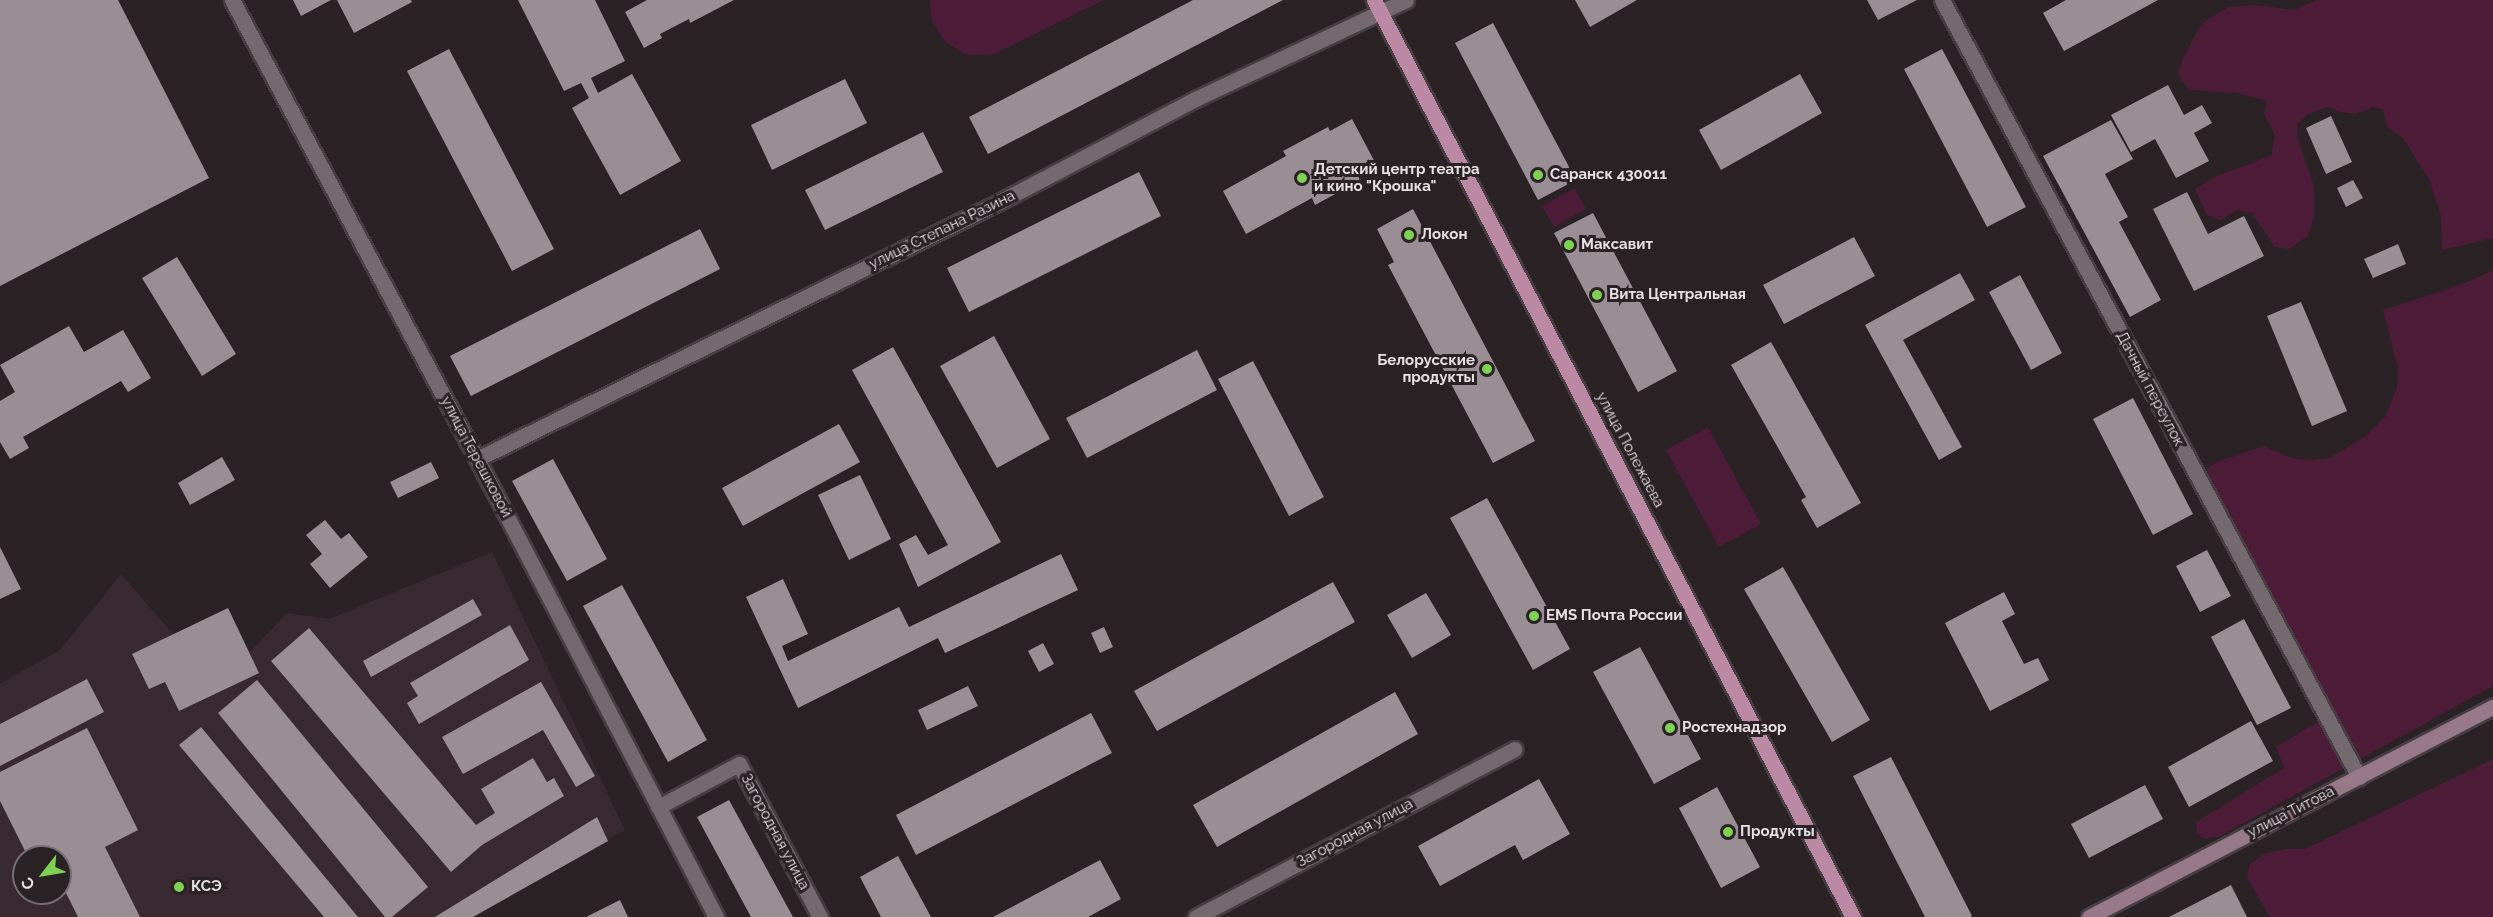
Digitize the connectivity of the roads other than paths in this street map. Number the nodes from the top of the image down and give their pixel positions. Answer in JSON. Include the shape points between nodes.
{"nodes":[{"id":1,"x":232,"y":0,"type":"edge"},
{"id":2,"x":1406,"y":0,"type":"edge"},
{"id":3,"x":1942,"y":0,"type":"edge"},
{"id":4,"x":1378,"y":6,"type":"edge"},
{"id":5,"x":477,"y":459,"type":"junction"},
{"id":6,"x":2493,"y":707,"type":"edge"},
{"id":7,"x":1514,"y":749,"type":"dead end"},
{"id":8,"x":2359,"y":777,"type":"junction"},
{"id":9,"x":658,"y":807,"type":"junction"},
{"id":10,"x":716,"y":917,"type":"edge"},
{"id":11,"x":820,"y":917,"type":"edge"},
{"id":12,"x":1196,"y":917,"type":"edge"},
{"id":13,"x":1853,"y":917,"type":"edge"},
{"id":14,"x":2089,"y":917,"type":"edge"}],
"edges":[{"from":1,"to":5,"type":"street","name":"улица Терешковой"},
{"from":2,"to":4,"type":"street","name":"улица Степана Разина"},
{"from":3,"to":8,"type":"street","name":"Дачный переулок"},
{"from":4,"to":5,"type":"street","name":"улица Степана Разина","via":[[999,202]]},
{"from":4,"to":13,"type":"main road","name":"улица Полежаева"},
{"from":5,"to":9,"type":"street","name":"улица Терешковой"},
{"from":6,"to":8,"type":"main road","name":"улица Титова"},
{"from":7,"to":12,"type":"street","name":"Загородная улица"},
{"from":8,"to":14,"type":"main road","name":"улица Титова"},
{"from":9,"to":10,"type":"street","name":"улица Терешковой"},
{"from":9,"to":11,"type":"street","name":"Загородная улица","via":[[739,764]]}]}
